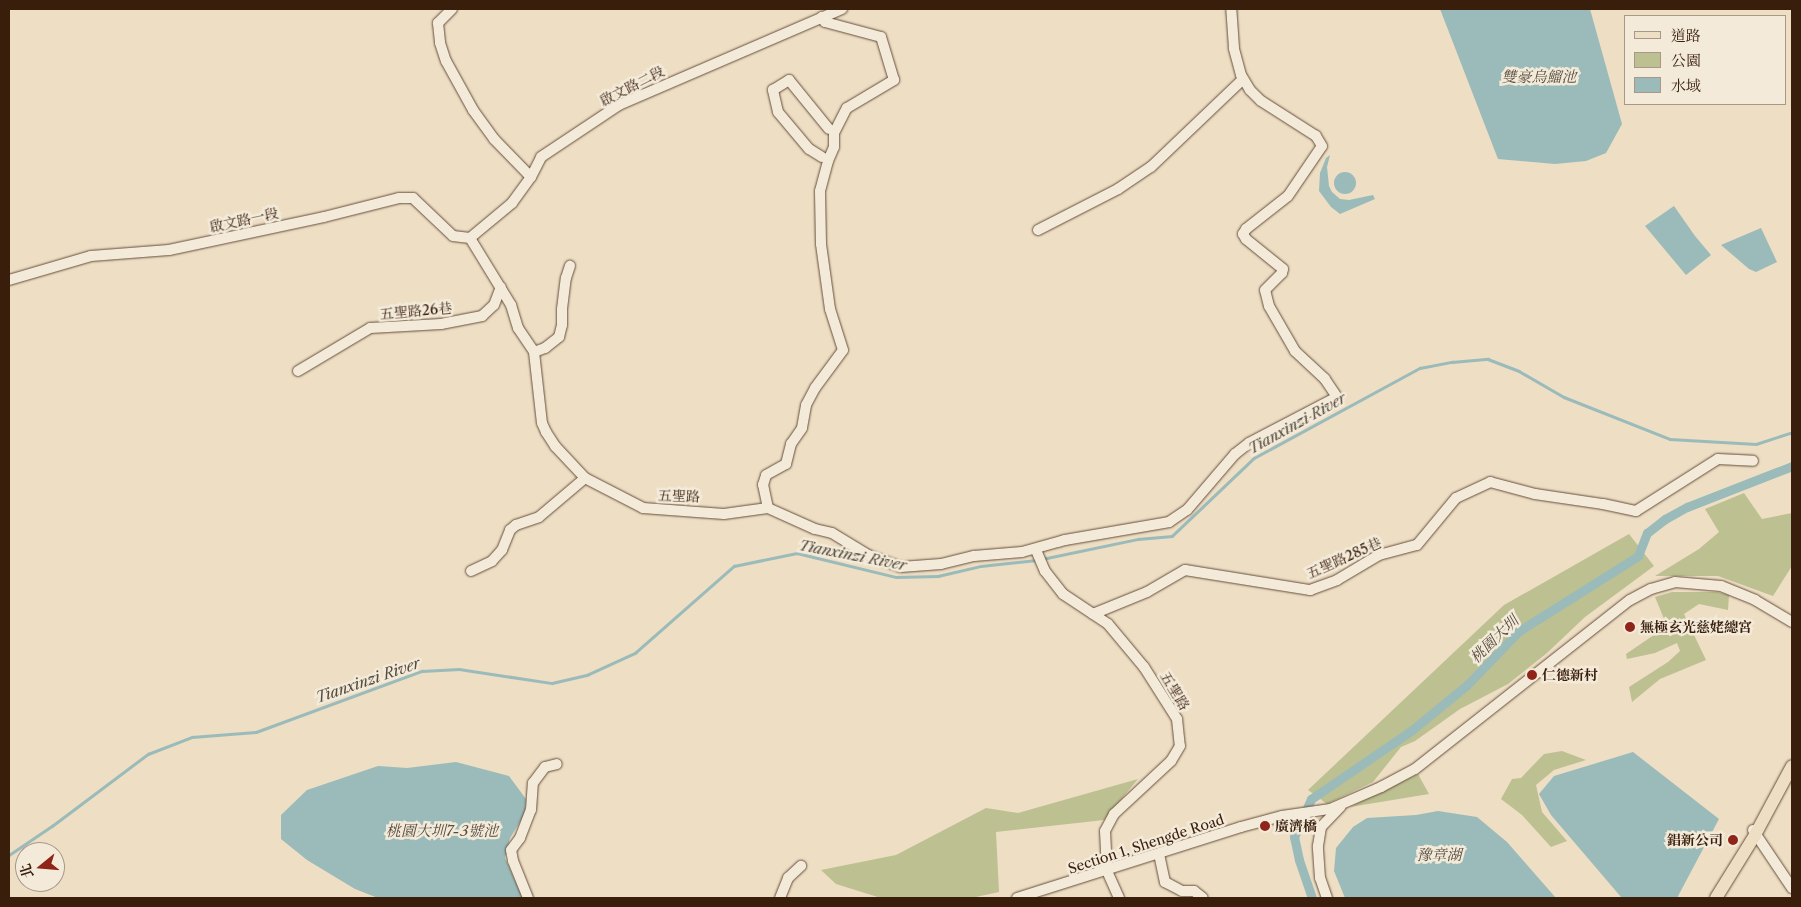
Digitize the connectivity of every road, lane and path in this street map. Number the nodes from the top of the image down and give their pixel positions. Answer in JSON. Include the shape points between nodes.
{"nodes":[{"id":1,"x":452,"y":9,"type":"edge"},
{"id":2,"x":842,"y":9,"type":"edge"},
{"id":3,"x":1231,"y":9,"type":"edge"},
{"id":4,"x":822,"y":17,"type":"junction"},
{"id":5,"x":1243,"y":79,"type":"junction"},
{"id":6,"x":829,"y":129,"type":"dead end"},
{"id":7,"x":822,"y":156,"type":"dead end"},
{"id":8,"x":531,"y":177,"type":"junction"},
{"id":9,"x":1038,"y":230,"type":"dead end"},
{"id":10,"x":470,"y":238,"type":"junction"},
{"id":11,"x":570,"y":266,"type":"dead end"},
{"id":12,"x":9,"y":280,"type":"edge"},
{"id":13,"x":501,"y":288,"type":"junction"},
{"id":14,"x":534,"y":352,"type":"junction"},
{"id":15,"x":298,"y":371,"type":"dead end"},
{"id":16,"x":1753,"y":461,"type":"dead end"},
{"id":17,"x":585,"y":478,"type":"junction"},
{"id":18,"x":768,"y":508,"type":"junction"},
{"id":19,"x":1036,"y":550,"type":"junction"},
{"id":20,"x":471,"y":571,"type":"dead end"},
{"id":21,"x":1093,"y":614,"type":"junction"},
{"id":22,"x":1792,"y":622,"type":"edge"},
{"id":23,"x":557,"y":764,"type":"dead end"},
{"id":24,"x":1792,"y":766,"type":"edge"},
{"id":25,"x":1344,"y":802,"type":"junction"},
{"id":26,"x":1754,"y":832,"type":"junction"},
{"id":27,"x":1159,"y":854,"type":"junction"},
{"id":28,"x":801,"y":866,"type":"dead end"},
{"id":29,"x":1107,"y":871,"type":"junction"},
{"id":30,"x":1792,"y":888,"type":"edge"},
{"id":31,"x":528,"y":898,"type":"edge"},
{"id":32,"x":780,"y":898,"type":"edge"},
{"id":33,"x":1017,"y":898,"type":"edge"},
{"id":34,"x":1119,"y":898,"type":"edge"},
{"id":35,"x":1203,"y":898,"type":"edge"},
{"id":36,"x":1327,"y":898,"type":"edge"},
{"id":37,"x":1716,"y":898,"type":"edge"}],
"edges":[{"from":1,"to":8,"type":"street","via":[[438,23],[446,61],[473,110],[494,139]]},
{"from":2,"to":4,"type":"street","name":"啟文路二段"},
{"from":3,"to":5,"type":"street","via":[[1231,34]]},
{"from":4,"to":8,"type":"street","name":"啟文路二段","via":[[619,105],[541,158]]},
{"from":4,"to":18,"type":"street","via":[[825,22],[881,38],[894,80],[847,108],[834,133],[834,147],[820,192],[821,244],[830,309],[843,350],[806,405],[802,428],[791,444],[786,464],[766,475],[763,485]]},
{"from":5,"to":9,"type":"street","via":[[1151,167],[1118,189]]},
{"from":5,"to":19,"type":"street","via":[[1261,101],[1316,136],[1322,146],[1288,196],[1246,228],[1243,234],[1283,269],[1265,290],[1269,306],[1295,352],[1325,379],[1337,397],[1234,454],[1187,510],[1169,522],[1064,540]]},
{"from":6,"to":7,"type":"street","via":[[789,80],[773,90],[778,112],[809,149]]},
{"from":8,"to":10,"type":"street","name":"啟文路二段","via":[[512,202]]},
{"from":10,"to":12,"type":"street","name":"啟文路一段","via":[[453,236],[413,198],[399,198],[169,250],[91,256]]},
{"from":10,"to":13,"type":"street","name":"五聖路"},
{"from":11,"to":14,"type":"street","via":[[559,337]]},
{"from":13,"to":14,"type":"street","name":"五聖路","via":[[511,304],[518,328]]},
{"from":13,"to":15,"type":"street","name":"五聖路26巷","via":[[494,305],[482,316],[441,324],[370,328]]},
{"from":14,"to":17,"type":"street","name":"五聖路","via":[[542,423],[555,446]]},
{"from":16,"to":21,"type":"street","name":"五聖路285巷","via":[[1718,459],[1636,511],[1535,494],[1490,482],[1456,498],[1417,545],[1378,555],[1336,580],[1310,590],[1186,570],[1147,592]]},
{"from":17,"to":18,"type":"street","name":"五聖路","via":[[643,508],[724,514]]},
{"from":17,"to":20,"type":"street","via":[[539,517],[516,525],[492,561]]},
{"from":18,"to":19,"type":"street","via":[[832,533],[868,555],[901,567]]},
{"from":19,"to":21,"type":"street","name":"五聖路","via":[[1062,594]]},
{"from":21,"to":29,"type":"street","name":"五聖路","via":[[1108,624],[1144,666],[1177,719],[1180,746],[1171,761],[1114,814],[1106,831]]},
{"from":22,"to":25,"type":"street","via":[[1755,600],[1721,586],[1675,582],[1651,589],[1630,600],[1416,769]]},
{"from":23,"to":31,"type":"street","via":[[545,767],[533,783],[531,810],[520,838],[511,850]]},
{"from":24,"to":26,"type":"main road"},
{"from":25,"to":27,"type":"street","name":"Section 1, Shengde Road","via":[[1330,809],[1282,816]]},
{"from":25,"to":36,"type":"street","via":[[1321,827],[1317,862]]},
{"from":26,"to":30,"type":"street"},
{"from":26,"to":37,"type":"main road"},
{"from":27,"to":29,"type":"street","name":"Section 1, Shengde Road"},
{"from":27,"to":35,"type":"street","via":[[1165,882],[1182,891],[1194,891]]},
{"from":28,"to":32,"type":"street","via":[[788,878]]},
{"from":29,"to":33,"type":"street","name":"Section 1, Shengde Road"},
{"from":29,"to":34,"type":"street","name":"五聖路"}]}
